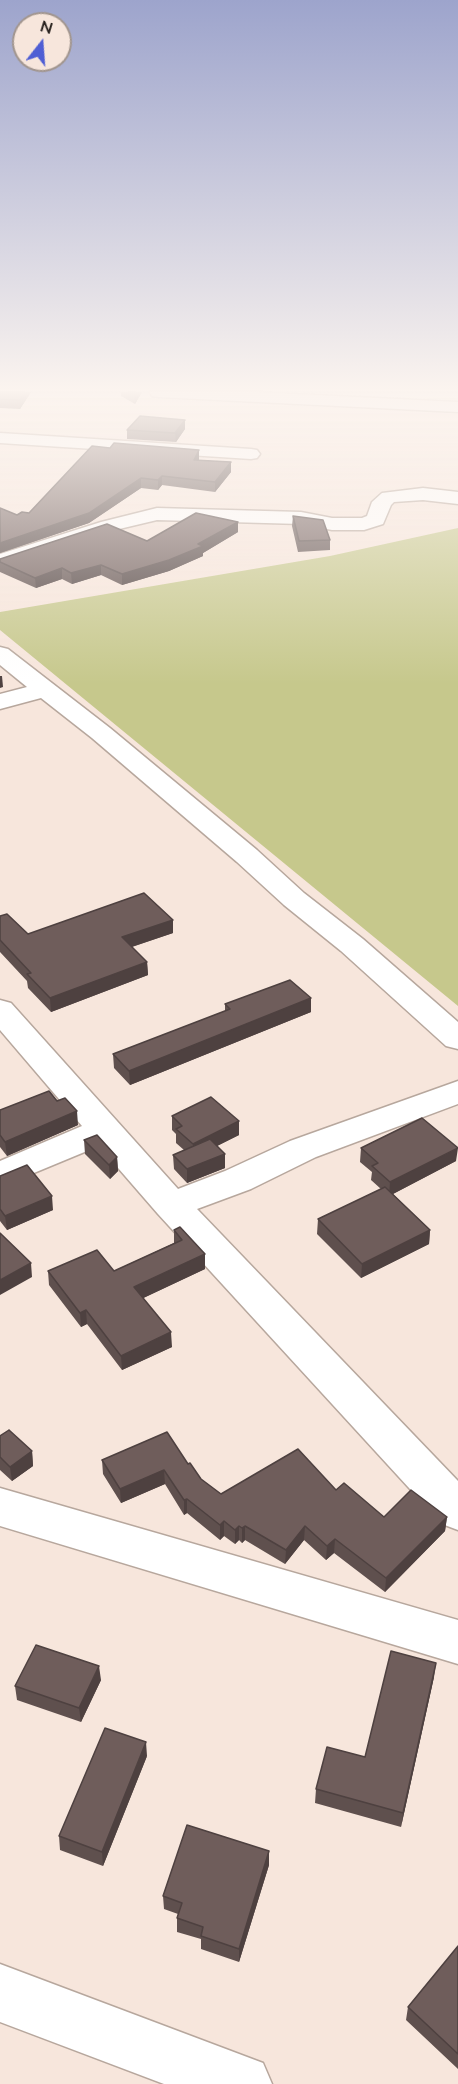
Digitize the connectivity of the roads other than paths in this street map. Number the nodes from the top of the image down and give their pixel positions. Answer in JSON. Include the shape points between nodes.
{"nodes":[{"id":1,"x":458,"y":498,"type":"edge"},
{"id":2,"x":0,"y":561,"type":"edge"},
{"id":3,"x":0,"y":654,"type":"edge"},
{"id":4,"x":46,"y":689,"type":"junction"},
{"id":5,"x":0,"y":702,"type":"edge"},
{"id":6,"x":0,"y":1010,"type":"edge"},
{"id":7,"x":458,"y":1039,"type":"edge"},
{"id":8,"x":458,"y":1092,"type":"edge"},
{"id":9,"x":105,"y":1130,"type":"junction"},
{"id":10,"x":0,"y":1175,"type":"edge"},
{"id":11,"x":171,"y":1205,"type":"junction"},
{"id":12,"x":0,"y":1508,"type":"edge"},
{"id":13,"x":458,"y":1511,"type":"edge"},
{"id":14,"x":458,"y":1642,"type":"edge"},
{"id":15,"x":0,"y":1993,"type":"edge"},
{"id":16,"x":242,"y":2084,"type":"edge"}],
"edges":[{"from":1,"to":2,"type":"street","via":[[423,494],[389,497],[382,502],[376,520],[364,524],[157,514]]},
{"from":3,"to":4,"type":"street"},
{"from":4,"to":5,"type":"street"},
{"from":4,"to":7,"type":"street","via":[[352,945]]},
{"from":6,"to":9,"type":"street"},
{"from":8,"to":11,"type":"street","via":[[303,1149],[238,1180]]},
{"from":9,"to":10,"type":"street"},
{"from":9,"to":11,"type":"street"},
{"from":11,"to":13,"type":"street"},
{"from":12,"to":14,"type":"street"},
{"from":15,"to":16,"type":"street"}]}
